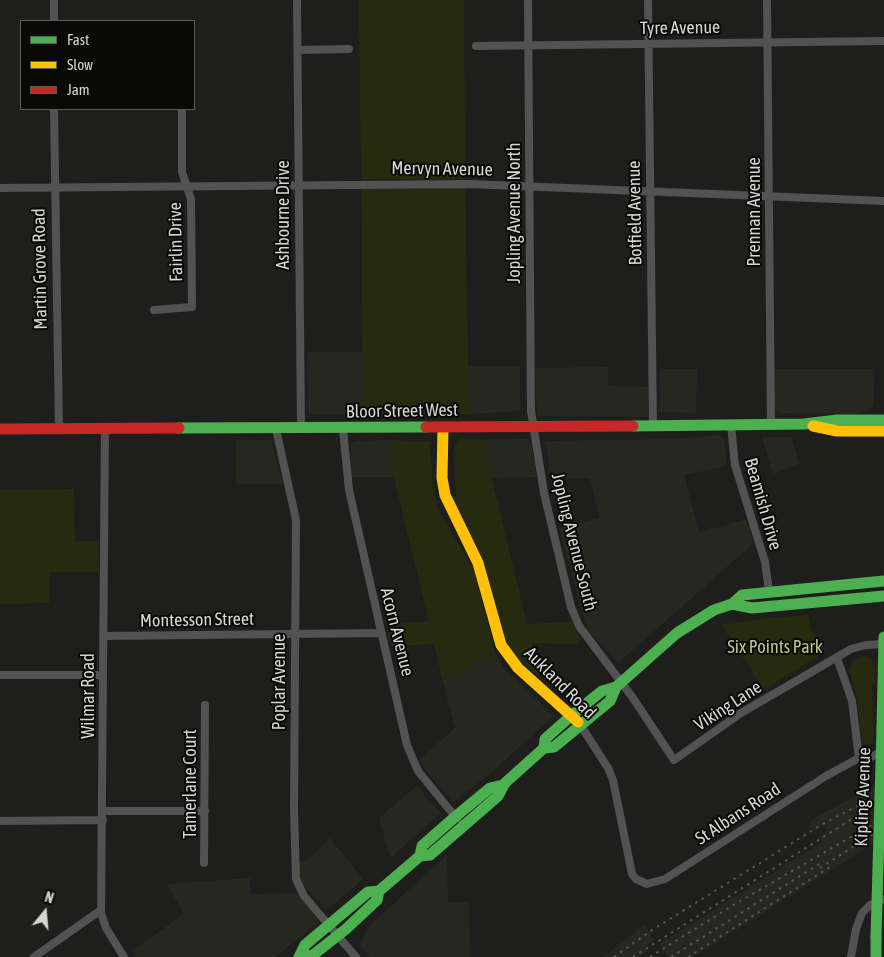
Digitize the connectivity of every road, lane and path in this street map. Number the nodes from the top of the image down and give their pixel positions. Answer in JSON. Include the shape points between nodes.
{"nodes":[{"id":1,"x":54,"y":0,"type":"edge"},
{"id":2,"x":297,"y":0,"type":"edge"},
{"id":3,"x":528,"y":0,"type":"edge"},
{"id":4,"x":648,"y":0,"type":"edge"},
{"id":5,"x":767,"y":0,"type":"edge"},
{"id":6,"x":54,"y":20,"type":"edge"},
{"id":7,"x":884,"y":41,"type":"edge"},
{"id":8,"x":768,"y":42,"type":"junction"},
{"id":9,"x":649,"y":43,"type":"junction"},
{"id":10,"x":529,"y":44,"type":"junction"},
{"id":11,"x":476,"y":46,"type":"dead end"},
{"id":12,"x":349,"y":49,"type":"dead end"},
{"id":13,"x":298,"y":50,"type":"junction"},
{"id":14,"x":54,"y":110,"type":"edge"},
{"id":15,"x":182,"y":110,"type":"edge"},
{"id":16,"x":298,"y":184,"type":"junction"},
{"id":17,"x":187,"y":186,"type":"junction"},
{"id":18,"x":529,"y":186,"type":"junction"},
{"id":19,"x":0,"y":188,"type":"edge"},
{"id":20,"x":54,"y":188,"type":"junction"},
{"id":21,"x":649,"y":192,"type":"junction"},
{"id":22,"x":769,"y":197,"type":"junction"},
{"id":23,"x":884,"y":201,"type":"edge"},
{"id":24,"x":154,"y":310,"type":"dead end"},
{"id":25,"x":884,"y":420,"type":"edge"},
{"id":26,"x":771,"y":424,"type":"junction"},
{"id":27,"x":804,"y":424,"type":"junction"},
{"id":28,"x":731,"y":425,"type":"junction"},
{"id":29,"x":534,"y":426,"type":"junction"},
{"id":30,"x":652,"y":426,"type":"junction"},
{"id":31,"x":105,"y":428,"type":"junction"},
{"id":32,"x":443,"y":428,"type":"junction"},
{"id":33,"x":0,"y":429,"type":"edge"},
{"id":34,"x":59,"y":429,"type":"junction"},
{"id":35,"x":276,"y":429,"type":"junction"},
{"id":36,"x":301,"y":429,"type":"junction"},
{"id":37,"x":343,"y":429,"type":"junction"},
{"id":38,"x":884,"y":431,"type":"edge"},
{"id":39,"x":884,"y":581,"type":"edge"},
{"id":40,"x":769,"y":591,"type":"junction"},
{"id":41,"x":884,"y":596,"type":"edge"},
{"id":42,"x":732,"y":604,"type":"junction"},
{"id":43,"x":381,"y":633,"type":"junction"},
{"id":44,"x":294,"y":634,"type":"junction"},
{"id":45,"x":103,"y":636,"type":"junction"},
{"id":46,"x":884,"y":637,"type":"edge"},
{"id":47,"x":884,"y":644,"type":"edge"},
{"id":48,"x":836,"y":658,"type":"junction"},
{"id":49,"x":0,"y":675,"type":"edge"},
{"id":50,"x":103,"y":676,"type":"junction"},
{"id":51,"x":619,"y":684,"type":"junction"},
{"id":52,"x":205,"y":705,"type":"dead end"},
{"id":53,"x":572,"y":715,"type":"junction"},
{"id":54,"x":581,"y":726,"type":"junction"},
{"id":55,"x":544,"y":748,"type":"junction"},
{"id":56,"x":884,"y":750,"type":"edge"},
{"id":57,"x":859,"y":758,"type":"junction"},
{"id":58,"x":205,"y":811,"type":"junction"},
{"id":59,"x":103,"y":812,"type":"junction"},
{"id":60,"x":103,"y":820,"type":"junction"},
{"id":61,"x":0,"y":821,"type":"edge"},
{"id":62,"x":459,"y":821,"type":"junction"},
{"id":63,"x":626,"y":848,"type":"joint"},
{"id":64,"x":204,"y":863,"type":"dead end"},
{"id":65,"x":379,"y":891,"type":"junction"},
{"id":66,"x":884,"y":899,"type":"edge"},
{"id":67,"x":101,"y":910,"type":"junction"},
{"id":68,"x":329,"y":926,"type":"junction"},
{"id":69,"x":338,"y":936,"type":"junction"},
{"id":70,"x":34,"y":957,"type":"edge"},
{"id":71,"x":124,"y":957,"type":"edge"},
{"id":72,"x":299,"y":957,"type":"edge"},
{"id":73,"x":304,"y":957,"type":"edge"},
{"id":74,"x":356,"y":957,"type":"edge"},
{"id":75,"x":851,"y":957,"type":"edge"},
{"id":76,"x":876,"y":957,"type":"edge"}],
"edges":[{"from":1,"to":6,"type":"street"},
{"from":2,"to":13,"type":"street","name":"Ashbourne Drive"},
{"from":3,"to":10,"type":"street","name":"Jopling Avenue North"},
{"from":4,"to":9,"type":"street","name":"Botfield Avenue"},
{"from":5,"to":8,"type":"street","name":"Prennan Avenue"},
{"from":7,"to":8,"type":"street","name":"Tyre Avenue"},
{"from":8,"to":9,"type":"street","name":"Tyre Avenue"},
{"from":8,"to":22,"type":"street","name":"Prennan Avenue"},
{"from":9,"to":10,"type":"street","name":"Tyre Avenue"},
{"from":9,"to":21,"type":"street","name":"Botfield Avenue"},
{"from":10,"to":11,"type":"street","name":"Tyre Avenue"},
{"from":10,"to":18,"type":"street","name":"Jopling Avenue North"},
{"from":12,"to":13,"type":"street"},
{"from":13,"to":16,"type":"street","name":"Ashbourne Drive"},
{"from":14,"to":20,"type":"street","name":"Martin Grove Road"},
{"from":15,"to":17,"type":"street","name":"Fairlin Drive","via":[[182,172]]},
{"from":16,"to":17,"type":"street","name":"Mervyn Avenue"},
{"from":16,"to":18,"type":"street","name":"Mervyn Avenue"},
{"from":16,"to":36,"type":"street","name":"Ashbourne Drive"},
{"from":17,"to":20,"type":"street","name":"Mervyn Avenue"},
{"from":17,"to":24,"type":"street","name":"Fairlin Drive","via":[[192,307]]},
{"from":18,"to":21,"type":"street","name":"Mervyn Avenue"},
{"from":18,"to":29,"type":"street","name":"Jopling Avenue North","via":[[531,411]]},
{"from":19,"to":20,"type":"street","name":"Mervyn Avenue"},
{"from":20,"to":34,"type":"street","name":"Martin Grove Road"},
{"from":21,"to":22,"type":"street","name":"Mervyn Avenue"},
{"from":21,"to":30,"type":"street","name":"Botfield Avenue"},
{"from":22,"to":23,"type":"street","name":"Mervyn Avenue"},
{"from":22,"to":26,"type":"street","name":"Prennan Avenue"},
{"from":25,"to":27,"type":"main road","name":"Bloor Street West"},
{"from":26,"to":27,"type":"main road","name":"Bloor Street West"},
{"from":26,"to":28,"type":"main road","name":"Bloor Street West"},
{"from":27,"to":38,"type":"main road","name":"Bloor Street West","via":[[837,431]]},
{"from":28,"to":30,"type":"main road","name":"Bloor Street West"},
{"from":28,"to":40,"type":"street","name":"Beamish Drive","via":[[734,465],[764,562]]},
{"from":29,"to":30,"type":"main road","name":"Bloor Street West"},
{"from":29,"to":32,"type":"main road","name":"Bloor Street West"},
{"from":29,"to":51,"type":"street","name":"Jopling Avenue South","via":[[544,492],[574,616]]},
{"from":31,"to":34,"type":"main road","name":"Bloor Street West"},
{"from":31,"to":35,"type":"main road","name":"Bloor Street West"},
{"from":31,"to":45,"type":"street","name":"Wilmar Road"},
{"from":32,"to":37,"type":"main road","name":"Bloor Street West"},
{"from":32,"to":53,"type":"main road","name":"Aukland Road","via":[[445,495],[478,563],[501,645],[518,668]]},
{"from":33,"to":34,"type":"main road","name":"Bloor Street West"},
{"from":35,"to":36,"type":"main road","name":"Bloor Street West"},
{"from":35,"to":44,"type":"street","name":"Poplar Avenue","via":[[296,520]]},
{"from":36,"to":37,"type":"main road","name":"Bloor Street West"},
{"from":37,"to":43,"type":"street","name":"Acorn Avenue","via":[[348,490]]},
{"from":39,"to":40,"type":"main road"},
{"from":40,"to":42,"type":"main road","via":[[742,595]]},
{"from":41,"to":42,"type":"main road","via":[[752,608]]},
{"from":42,"to":51,"type":"main road","via":[[714,610],[685,628]]},
{"from":43,"to":44,"type":"street","name":"Montesson Street"},
{"from":43,"to":62,"type":"street","name":"Acorn Avenue","via":[[413,763]]},
{"from":44,"to":45,"type":"street","name":"Montesson Street"},
{"from":44,"to":68,"type":"street","name":"Poplar Avenue","via":[[296,880],[304,896]]},
{"from":45,"to":50,"type":"street","name":"Wilmar Road"},
{"from":46,"to":47,"type":"main road","name":"Kipling Avenue"},
{"from":47,"to":48,"type":"street","name":"Viking Lane","via":[[858,646]]},
{"from":47,"to":76,"type":"main road","name":"Kipling Avenue","bridge":true},
{"from":48,"to":51,"type":"street","name":"Viking Lane","via":[[742,713],[674,760]]},
{"from":48,"to":57,"type":"street","via":[[852,702]]},
{"from":49,"to":50,"type":"street"},
{"from":50,"to":59,"type":"street","name":"Wilmar Road"},
{"from":51,"to":53,"type":"main road","via":[[602,691]]},
{"from":51,"to":54,"type":"main road","via":[[610,701]]},
{"from":52,"to":58,"type":"street","name":"Tamerlane Court"},
{"from":53,"to":54,"type":"main road","name":"Aukland Road"},
{"from":53,"to":55,"type":"main road","via":[[546,739]]},
{"from":54,"to":55,"type":"main road","via":[[554,747]]},
{"from":54,"to":63,"type":"street","name":"Aukland Road","via":[[613,780]]},
{"from":55,"to":62,"type":"main road","via":[[502,785],[490,788]]},
{"from":56,"to":57,"type":"street","name":"St Albans Road"},
{"from":57,"to":63,"type":"street","name":"St Albans Road","via":[[658,882],[647,884],[636,879]]},
{"from":58,"to":59,"type":"street"},
{"from":58,"to":64,"type":"street","name":"Tamerlane Court"},
{"from":59,"to":60,"type":"street","name":"Wilmar Road"},
{"from":60,"to":61,"type":"street"},
{"from":60,"to":67,"type":"street","name":"Wilmar Road"},
{"from":62,"to":65,"type":"main road","via":[[430,855],[420,856]]},
{"from":65,"to":68,"type":"main road","via":[[368,892]]},
{"from":65,"to":69,"type":"main road","via":[[377,900]]},
{"from":66,"to":75,"type":"street","via":[[862,913]]},
{"from":67,"to":70,"type":"street"},
{"from":67,"to":71,"type":"street","name":"Wilmar Road","via":[[104,926]]},
{"from":68,"to":69,"type":"street","name":"Poplar Avenue"},
{"from":68,"to":72,"type":"main road","via":[[306,945]]},
{"from":69,"to":73,"type":"main road","via":[[313,955]]},
{"from":69,"to":74,"type":"street","name":"Poplar Avenue"}]}
